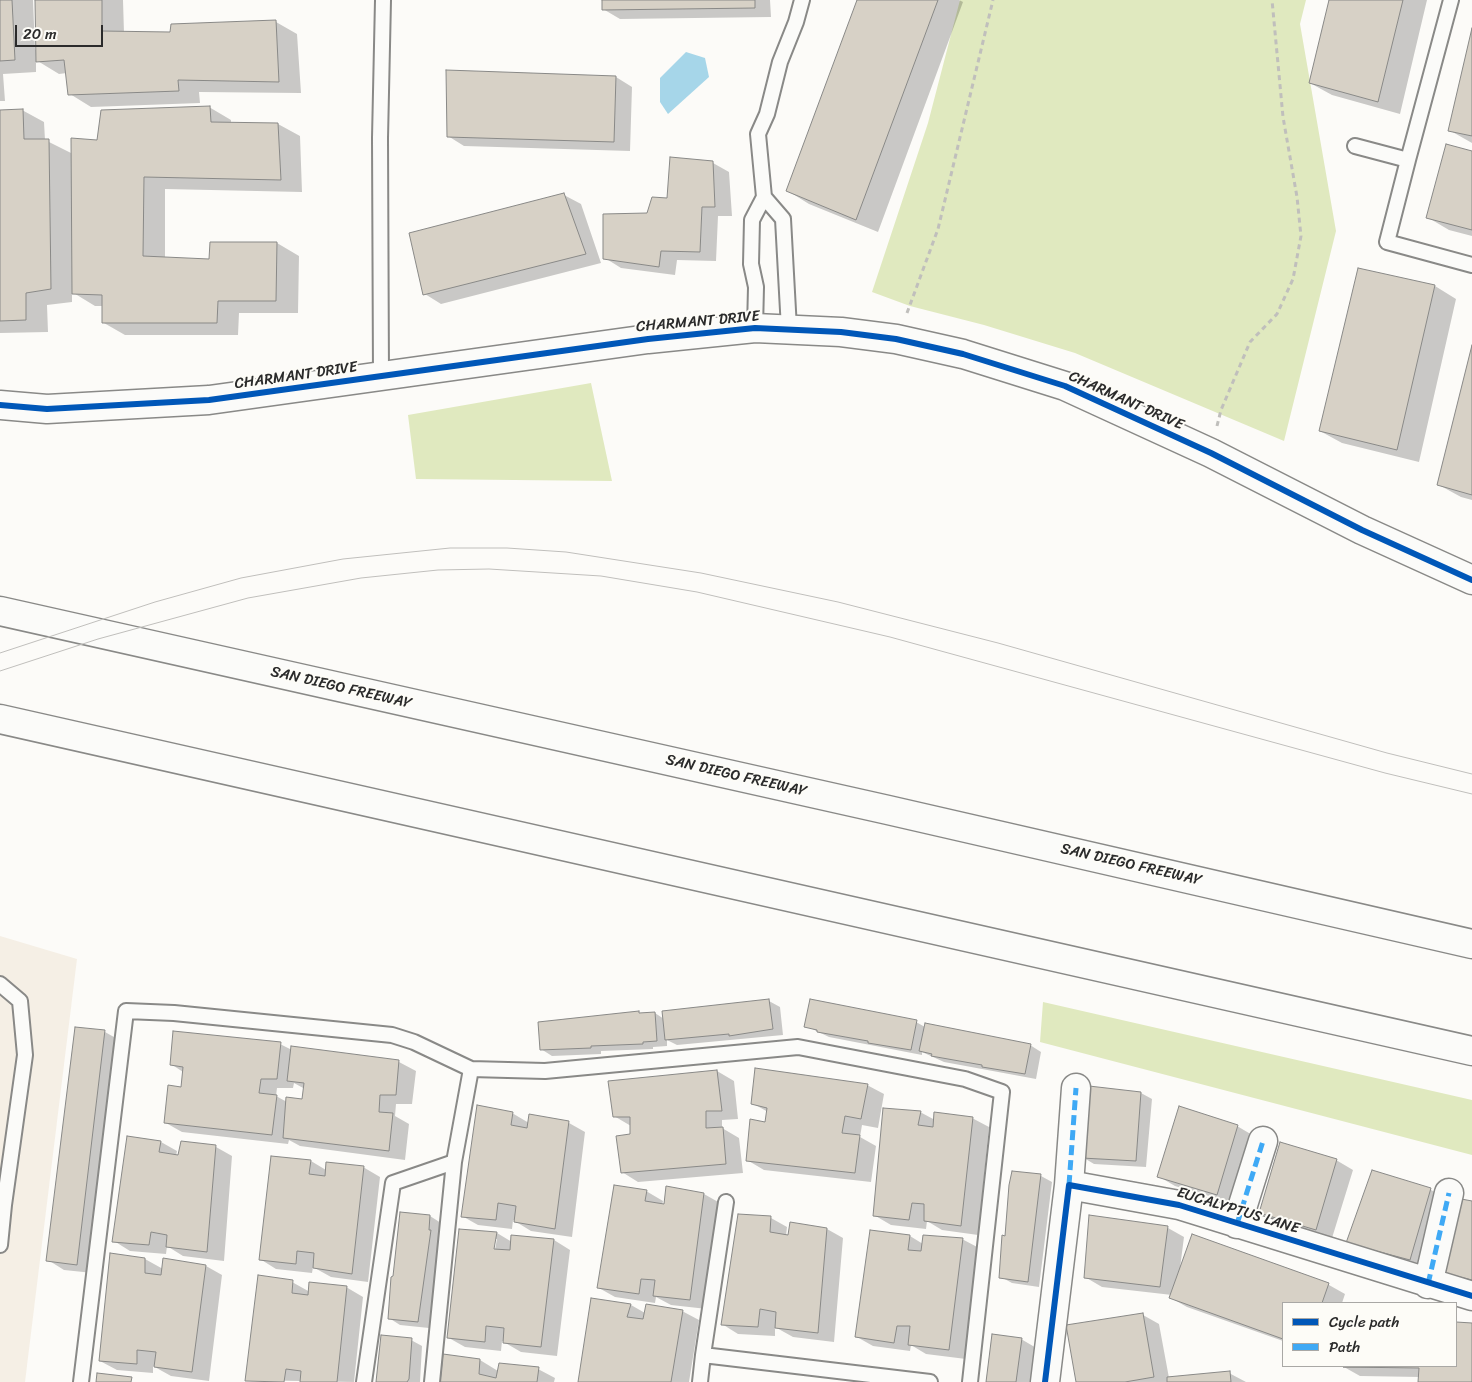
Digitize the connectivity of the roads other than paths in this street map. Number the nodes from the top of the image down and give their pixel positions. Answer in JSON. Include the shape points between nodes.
{"nodes":[{"id":1,"x":383,"y":0,"type":"edge"},
{"id":2,"x":802,"y":0,"type":"edge"},
{"id":3,"x":1451,"y":0,"type":"edge"},
{"id":4,"x":1355,"y":146,"type":"dead end"},
{"id":5,"x":1408,"y":160,"type":"junction"},
{"id":6,"x":764,"y":198,"type":"junction"},
{"id":7,"x":1472,"y":265,"type":"edge"},
{"id":8,"x":755,"y":328,"type":"junction"},
{"id":9,"x":789,"y":329,"type":"junction"},
{"id":10,"x":381,"y":377,"type":"junction"},
{"id":11,"x":0,"y":405,"type":"edge"},
{"id":12,"x":1472,"y":580,"type":"edge"},
{"id":13,"x":0,"y":611,"type":"edge"},
{"id":14,"x":0,"y":719,"type":"edge"},
{"id":15,"x":1472,"y":944,"type":"edge"},
{"id":16,"x":0,"y":984,"type":"edge"},
{"id":17,"x":1472,"y":1051,"type":"edge"},
{"id":18,"x":471,"y":1069,"type":"junction"},
{"id":19,"x":1076,"y":1088,"type":"dead end"},
{"id":20,"x":1262,"y":1141,"type":"dead end"},
{"id":21,"x":454,"y":1162,"type":"junction"},
{"id":22,"x":1069,"y":1185,"type":"junction"},
{"id":23,"x":1449,"y":1193,"type":"dead end"},
{"id":24,"x":726,"y":1202,"type":"dead end"},
{"id":25,"x":2,"y":1205,"type":"edge"},
{"id":26,"x":1237,"y":1224,"type":"junction"},
{"id":27,"x":0,"y":1245,"type":"edge"},
{"id":28,"x":1428,"y":1284,"type":"junction"},
{"id":29,"x":1472,"y":1296,"type":"edge"},
{"id":30,"x":703,"y":1355,"type":"junction"},
{"id":31,"x":81,"y":1382,"type":"edge"},
{"id":32,"x":364,"y":1382,"type":"edge"},
{"id":33,"x":432,"y":1382,"type":"edge"},
{"id":34,"x":700,"y":1382,"type":"edge"},
{"id":35,"x":930,"y":1382,"type":"edge"},
{"id":36,"x":970,"y":1382,"type":"edge"},
{"id":37,"x":1045,"y":1382,"type":"edge"}],
"edges":[{"from":1,"to":10,"type":"lane"},
{"from":2,"to":6,"type":"lane","via":[[758,134]]},
{"from":3,"to":5,"type":"lane"},
{"from":4,"to":5,"type":"lane"},
{"from":5,"to":7,"type":"lane","via":[[1388,242]]},
{"from":6,"to":8,"type":"lane","via":[[752,220]]},
{"from":6,"to":9,"type":"lane","via":[[783,219]]},
{"from":8,"to":9,"type":"main road","name":"CHARMANT DRIVE"},
{"from":8,"to":10,"type":"main road","name":"CHARMANT DRIVE","via":[[543,352]]},
{"from":9,"to":12,"type":"main road","name":"CHARMANT DRIVE","via":[[896,339],[963,354],[1065,386]]},
{"from":10,"to":11,"type":"main road","name":"CHARMANT DRIVE","via":[[209,400],[47,408]]},
{"from":13,"to":15,"type":"main road","name":"SAN DIEGO FREEWAY"},
{"from":14,"to":17,"type":"main road"},
{"from":16,"to":25,"type":"lane","via":[[20,1001],[25,1055]]},
{"from":18,"to":21,"type":"lane"},
{"from":18,"to":31,"type":"lane","via":[[392,1035],[126,1011]]},
{"from":18,"to":36,"type":"lane","via":[[545,1071],[798,1047],[965,1079],[1002,1092]]},
{"from":19,"to":22,"type":"main road"},
{"from":20,"to":26,"type":"main road"},
{"from":21,"to":32,"type":"lane","via":[[392,1183]]},
{"from":21,"to":33,"type":"lane"},
{"from":22,"to":26,"type":"main road","name":"EUCALYPTUS LANE","via":[[1179,1204]]},
{"from":22,"to":37,"type":"main road"},
{"from":23,"to":28,"type":"main road"},
{"from":24,"to":30,"type":"lane"},
{"from":25,"to":27,"type":"lane"},
{"from":26,"to":28,"type":"main road","name":"EUCALYPTUS LANE"},
{"from":28,"to":29,"type":"main road","name":"EUCALYPTUS LANE"},
{"from":30,"to":34,"type":"lane"},
{"from":30,"to":35,"type":"lane"}]}
